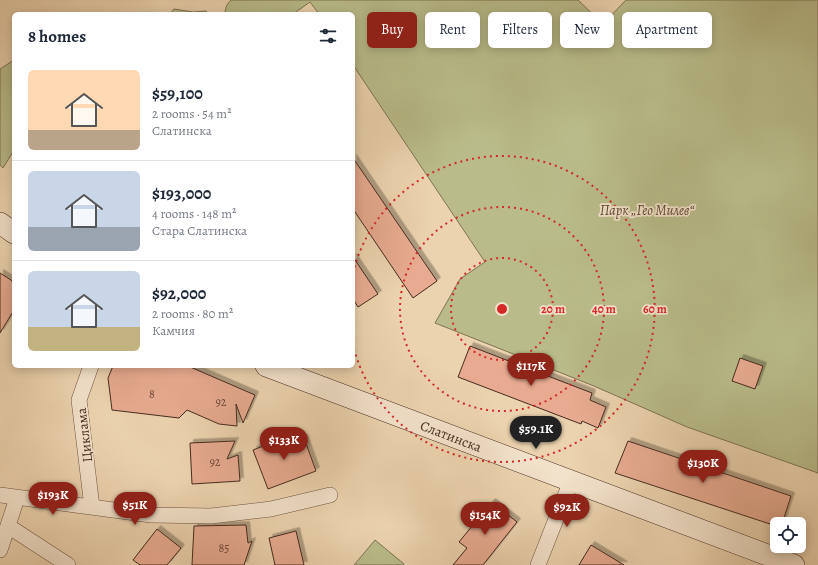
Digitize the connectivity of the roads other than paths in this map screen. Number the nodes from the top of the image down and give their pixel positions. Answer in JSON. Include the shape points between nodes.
{"nodes":[{"id":1,"x":0,"y":223,"type":"edge"},
{"id":2,"x":12,"y":232,"type":"edge"},
{"id":3,"x":91,"y":368,"type":"edge"},
{"id":4,"x":271,"y":368,"type":"edge"},
{"id":5,"x":570,"y":481,"type":"junction"},
{"id":6,"x":0,"y":495,"type":"edge"},
{"id":7,"x":330,"y":495,"type":"dead end"},
{"id":8,"x":17,"y":498,"type":"junction"},
{"id":9,"x":92,"y":507,"type":"junction"},
{"id":10,"x":8,"y":526,"type":"junction"},
{"id":11,"x":0,"y":550,"type":"edge"},
{"id":12,"x":68,"y":565,"type":"edge"},
{"id":13,"x":538,"y":565,"type":"edge"},
{"id":14,"x":794,"y":565,"type":"edge"}],
"edges":[{"from":1,"to":2,"type":"street"},
{"from":3,"to":9,"type":"street","name":"Циклама","via":[[79,400]]},
{"from":4,"to":5,"type":"street","name":"Слатинска"},
{"from":5,"to":13,"type":"street"},
{"from":5,"to":14,"type":"street","name":"Слатинска"},
{"from":6,"to":8,"type":"street"},
{"from":7,"to":9,"type":"street","via":[[271,509],[211,516],[151,515]]},
{"from":8,"to":9,"type":"street"},
{"from":8,"to":10,"type":"street"},
{"from":10,"to":11,"type":"street"},
{"from":10,"to":12,"type":"street"}]}
